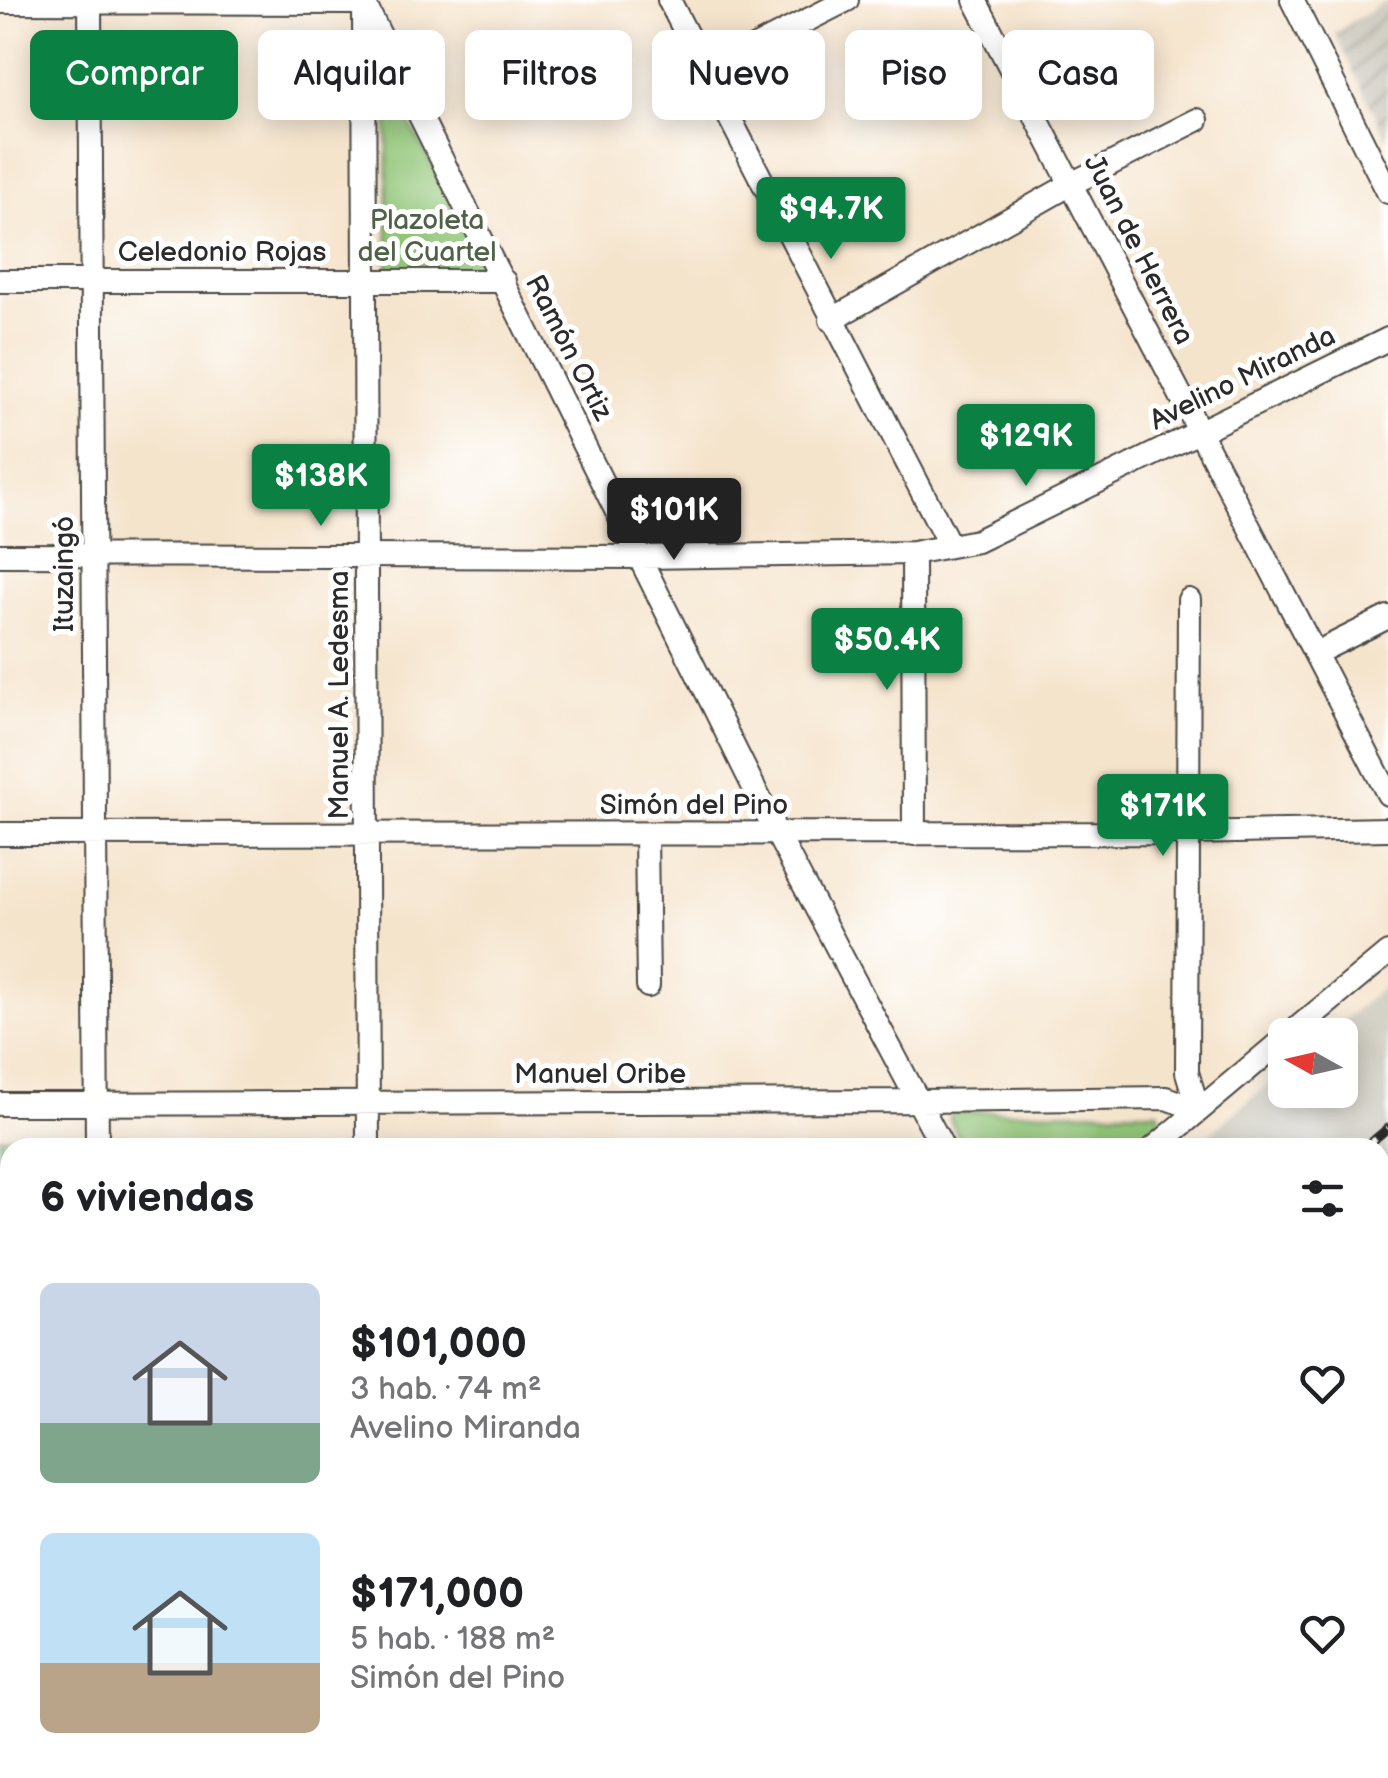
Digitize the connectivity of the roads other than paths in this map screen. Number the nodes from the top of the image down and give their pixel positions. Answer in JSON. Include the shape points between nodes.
{"nodes":[{"id":1,"x":669,"y":0,"type":"edge"},
{"id":2,"x":847,"y":0,"type":"edge"},
{"id":3,"x":975,"y":0,"type":"edge"},
{"id":4,"x":1292,"y":0,"type":"edge"},
{"id":5,"x":90,"y":1,"type":"edge"},
{"id":6,"x":363,"y":1,"type":"edge"},
{"id":7,"x":0,"y":2,"type":"edge"},
{"id":8,"x":684,"y":30,"type":"edge"},
{"id":9,"x":787,"y":30,"type":"edge"},
{"id":10,"x":729,"y":120,"type":"edge"},
{"id":11,"x":1197,"y":120,"type":"dead end"},
{"id":12,"x":1073,"y":184,"type":"junction"},
{"id":13,"x":1388,"y":192,"type":"edge"},
{"id":14,"x":0,"y":281,"type":"edge"},
{"id":15,"x":91,"y":281,"type":"junction"},
{"id":16,"x":367,"y":281,"type":"junction"},
{"id":17,"x":504,"y":281,"type":"junction"},
{"id":18,"x":831,"y":320,"type":"junction"},
{"id":19,"x":1388,"y":339,"type":"edge"},
{"id":20,"x":1201,"y":431,"type":"junction"},
{"id":21,"x":950,"y":546,"type":"junction"},
{"id":22,"x":913,"y":552,"type":"junction"},
{"id":23,"x":93,"y":554,"type":"junction"},
{"id":24,"x":0,"y":555,"type":"edge"},
{"id":25,"x":368,"y":555,"type":"junction"},
{"id":26,"x":642,"y":557,"type":"junction"},
{"id":27,"x":1189,"y":600,"type":"dead end"},
{"id":28,"x":1388,"y":616,"type":"edge"},
{"id":29,"x":1316,"y":653,"type":"junction"},
{"id":30,"x":1388,"y":794,"type":"edge"},
{"id":31,"x":1388,"y":829,"type":"edge"},
{"id":32,"x":1190,"y":833,"type":"junction"},
{"id":33,"x":0,"y":834,"type":"edge"},
{"id":34,"x":94,"y":834,"type":"junction"},
{"id":35,"x":646,"y":834,"type":"junction"},
{"id":36,"x":777,"y":834,"type":"junction"},
{"id":37,"x":914,"y":834,"type":"junction"},
{"id":38,"x":368,"y":835,"type":"junction"},
{"id":39,"x":1388,"y":953,"type":"edge"},
{"id":40,"x":648,"y":986,"type":"dead end"},
{"id":41,"x":1309,"y":1018,"type":"edge"},
{"id":42,"x":1268,"y":1052,"type":"edge"},
{"id":43,"x":919,"y":1102,"type":"junction"},
{"id":44,"x":0,"y":1104,"type":"edge"},
{"id":45,"x":97,"y":1104,"type":"junction"},
{"id":46,"x":368,"y":1104,"type":"junction"},
{"id":47,"x":1198,"y":1109,"type":"junction"},
{"id":48,"x":97,"y":1138,"type":"edge"},
{"id":49,"x":368,"y":1138,"type":"edge"},
{"id":50,"x":938,"y":1138,"type":"edge"},
{"id":51,"x":1165,"y":1138,"type":"edge"}],
"edges":[{"from":1,"to":8,"type":"street"},
{"from":2,"to":9,"type":"street"},
{"from":3,"to":12,"type":"street","name":"Juan de Herrera"},
{"from":4,"to":13,"type":"street"},
{"from":5,"to":6,"type":"street"},
{"from":5,"to":7,"type":"street"},
{"from":5,"to":15,"type":"street","name":"Ituzaingó"},
{"from":6,"to":16,"type":"street","name":"Manuel A. Ledesma"},
{"from":6,"to":17,"type":"street","name":"Ramón Ortiz"},
{"from":10,"to":18,"type":"street"},
{"from":11,"to":12,"type":"street"},
{"from":12,"to":18,"type":"street"},
{"from":12,"to":20,"type":"street","name":"Juan de Herrera"},
{"from":14,"to":15,"type":"street","name":"Celedonio Rojas"},
{"from":15,"to":16,"type":"street","name":"Celedonio Rojas"},
{"from":15,"to":23,"type":"street","name":"Ituzaingó"},
{"from":16,"to":17,"type":"street","name":"Celedonio Rojas"},
{"from":16,"to":25,"type":"street","name":"Manuel A. Ledesma"},
{"from":17,"to":26,"type":"street","name":"Ramón Ortiz"},
{"from":18,"to":21,"type":"street"},
{"from":19,"to":20,"type":"street","name":"Avelino Miranda"},
{"from":20,"to":21,"type":"street","name":"Avelino Miranda","via":[[977,541]]},
{"from":20,"to":29,"type":"street","name":"Juan de Herrera"},
{"from":21,"to":22,"type":"street","name":"Avelino Miranda"},
{"from":22,"to":26,"type":"street","name":"Avelino Miranda"},
{"from":22,"to":37,"type":"street"},
{"from":23,"to":24,"type":"street","name":"Avelino Miranda"},
{"from":23,"to":25,"type":"street","name":"Avelino Miranda"},
{"from":23,"to":34,"type":"street","name":"Ituzaingó"},
{"from":25,"to":26,"type":"street","name":"Avelino Miranda"},
{"from":25,"to":38,"type":"street","name":"Manuel A. Ledesma"},
{"from":26,"to":36,"type":"street","name":"Ramón Ortiz"},
{"from":27,"to":32,"type":"street"},
{"from":28,"to":29,"type":"street"},
{"from":29,"to":30,"type":"street","name":"Juan de Herrera"},
{"from":31,"to":32,"type":"street","name":"Simón del Pino"},
{"from":32,"to":37,"type":"street","name":"Simón del Pino"},
{"from":32,"to":47,"type":"street","via":[[1188,1072]]},
{"from":33,"to":34,"type":"street","name":"Simón del Pino"},
{"from":34,"to":38,"type":"street","name":"Simón del Pino"},
{"from":34,"to":45,"type":"street","name":"Ituzaingó"},
{"from":35,"to":36,"type":"street","name":"Simón del Pino"},
{"from":35,"to":38,"type":"street","name":"Simón del Pino"},
{"from":35,"to":40,"type":"street"},
{"from":36,"to":37,"type":"street","name":"Simón del Pino"},
{"from":36,"to":43,"type":"street","name":"Ramón Ortiz"},
{"from":38,"to":46,"type":"street","name":"Manuel A. Ledesma"},
{"from":39,"to":41,"type":"street"},
{"from":42,"to":47,"type":"street"},
{"from":43,"to":46,"type":"street","name":"Manuel Oribe"},
{"from":43,"to":47,"type":"street","name":"Manuel Oribe","via":[[1166,1098]]},
{"from":43,"to":50,"type":"street","name":"Ramón Ortiz"},
{"from":44,"to":45,"type":"street","name":"Manuel Oribe"},
{"from":45,"to":46,"type":"street","name":"Manuel Oribe"},
{"from":45,"to":48,"type":"street","name":"Ituzaingó"},
{"from":46,"to":49,"type":"street","name":"Manuel A. Ledesma"},
{"from":47,"to":51,"type":"street"}]}
